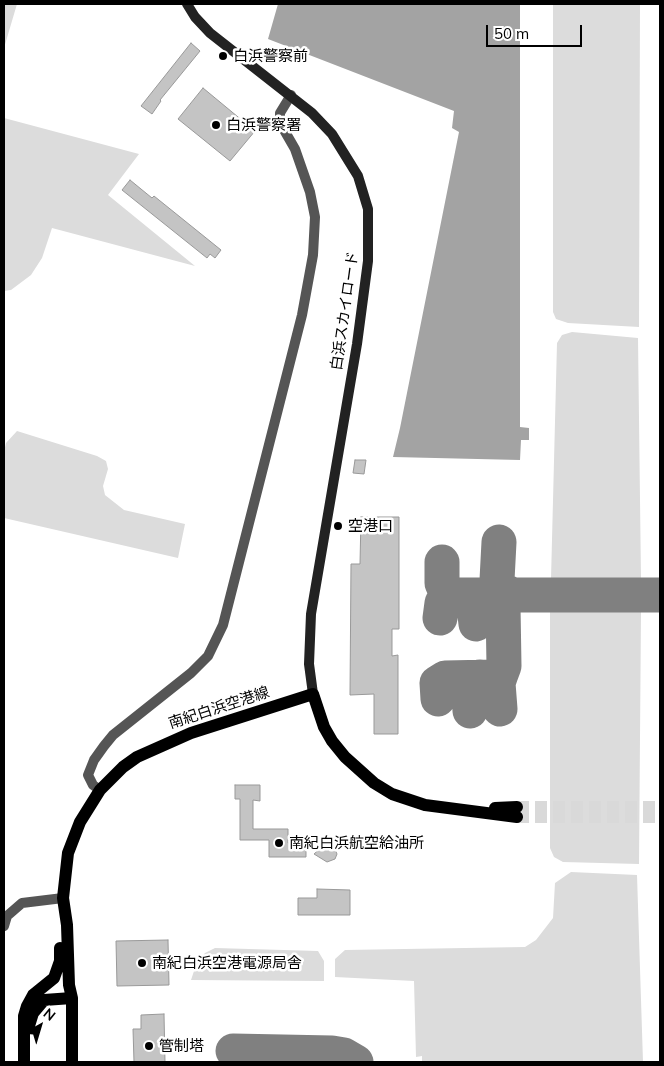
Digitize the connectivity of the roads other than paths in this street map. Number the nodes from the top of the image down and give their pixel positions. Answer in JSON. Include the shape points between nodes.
{"nodes":[{"id":1,"x":187,"y":4,"type":"edge"},
{"id":2,"x":290,"y":95,"type":"junction"},
{"id":3,"x":312,"y":694,"type":"junction"},
{"id":4,"x":100,"y":790,"type":"junction"},
{"id":5,"x":517,"y":812,"type":"tunnel mouth"},
{"id":6,"x":63,"y":898,"type":"junction"},
{"id":7,"x":64,"y":916,"type":"junction"},
{"id":8,"x":4,"y":926,"type":"edge"},
{"id":9,"x":72,"y":998,"type":"junction"},
{"id":10,"x":24,"y":1056,"type":"edge"},
{"id":11,"x":72,"y":1062,"type":"edge"}],
"edges":[{"from":1,"to":2,"type":"street","name":"白浜スカイロード","via":[[210,33]]},
{"from":2,"to":3,"type":"street","name":"白浜スカイロード","via":[[312,113],[345,152],[365,196],[369,225],[368,261],[357,344],[311,614],[309,664]]},
{"from":2,"to":4,"type":"street","via":[[280,113],[280,123],[295,149],[310,192],[315,217],[314,255],[302,315],[224,625],[208,656],[131,719],[104,746],[88,775]]},
{"from":3,"to":4,"type":"main road","name":"南紀白浜空港線","via":[[154,748],[123,767]]},
{"from":3,"to":5,"type":"main road","via":[[328,734],[345,757],[360,772],[392,794],[442,808]]},
{"from":4,"to":6,"type":"main road","name":"南紀白浜空港線","via":[[74,834],[68,853]]},
{"from":6,"to":7,"type":"main road","name":"南紀白浜空港線"},
{"from":6,"to":8,"type":"street","via":[[22,903],[7,916]]},
{"from":7,"to":9,"type":"main road","name":"南紀白浜空港線"},
{"from":7,"to":10,"type":"main road","name":"南紀白浜空港線","via":[[58,969],[54,978],[39,989],[24,1016]]},
{"from":9,"to":10,"type":"main road","via":[[41,1002],[33,1013]]},
{"from":9,"to":11,"type":"main road","name":"南紀白浜空港線"}]}
